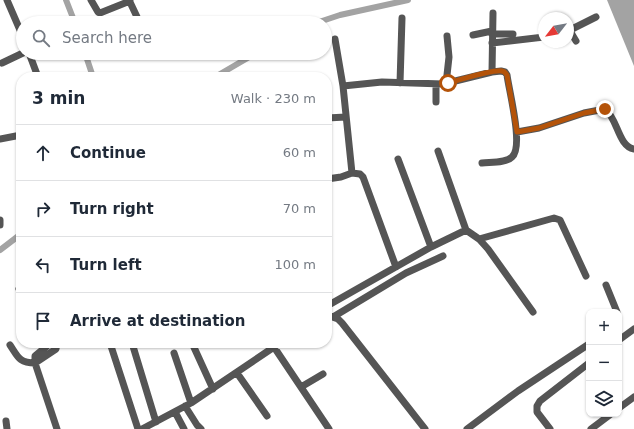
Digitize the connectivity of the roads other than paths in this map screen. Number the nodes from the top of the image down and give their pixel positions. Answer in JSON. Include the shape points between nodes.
{"nodes":[{"id":1,"x":7,"y":0,"type":"edge"},
{"id":2,"x":91,"y":0,"type":"edge"},
{"id":3,"x":129,"y":1,"type":"edge"},
{"id":4,"x":493,"y":13,"type":"dead end"},
{"id":5,"x":136,"y":16,"type":"edge"},
{"id":6,"x":596,"y":17,"type":"dead end"},
{"id":7,"x":402,"y":18,"type":"dead end"},
{"id":8,"x":16,"y":21,"type":"edge"},
{"id":9,"x":574,"y":28,"type":"edge"},
{"id":10,"x":492,"y":33,"type":"junction"},
{"id":11,"x":513,"y":34,"type":"dead end"},
{"id":12,"x":473,"y":35,"type":"dead end"},
{"id":13,"x":447,"y":36,"type":"dead end"},
{"id":14,"x":538,"y":38,"type":"edge"},
{"id":15,"x":574,"y":38,"type":"edge"},
{"id":16,"x":335,"y":39,"type":"dead end"},
{"id":17,"x":576,"y":41,"type":"dead end"},
{"id":18,"x":492,"y":43,"type":"junction"},
{"id":19,"x":16,"y":56,"type":"edge"},
{"id":20,"x":32,"y":60,"type":"edge"},
{"id":21,"x":2,"y":63,"type":"dead end"},
{"id":22,"x":36,"y":72,"type":"edge"},
{"id":23,"x":492,"y":72,"type":"junction"},
{"id":24,"x":400,"y":83,"type":"junction"},
{"id":25,"x":436,"y":84,"type":"junction"},
{"id":26,"x":446,"y":84,"type":"junction"},
{"id":27,"x":343,"y":86,"type":"junction"},
{"id":28,"x":436,"y":102,"type":"dead end"},
{"id":29,"x":346,"y":117,"type":"junction"},
{"id":30,"x":332,"y":118,"type":"edge"},
{"id":31,"x":517,"y":132,"type":"junction"},
{"id":32,"x":16,"y":136,"type":"edge"},
{"id":33,"x":0,"y":140,"type":"edge"},
{"id":34,"x":634,"y":149,"type":"edge"},
{"id":35,"x":438,"y":151,"type":"dead end"},
{"id":36,"x":398,"y":159,"type":"dead end"},
{"id":37,"x":482,"y":163,"type":"dead end"},
{"id":38,"x":352,"y":173,"type":"junction"},
{"id":39,"x":332,"y":178,"type":"edge"},
{"id":40,"x":0,"y":220,"type":"edge"},
{"id":41,"x":0,"y":225,"type":"edge"},
{"id":42,"x":466,"y":230,"type":"junction"},
{"id":43,"x":479,"y":239,"type":"junction"},
{"id":44,"x":431,"y":247,"type":"junction"},
{"id":45,"x":443,"y":256,"type":"dead end"},
{"id":46,"x":396,"y":267,"type":"junction"},
{"id":47,"x":586,"y":276,"type":"dead end"},
{"id":48,"x":606,"y":284,"type":"dead end"},
{"id":49,"x":332,"y":303,"type":"edge"},
{"id":50,"x":616,"y":309,"type":"edge"},
{"id":51,"x":533,"y":312,"type":"dead end"},
{"id":52,"x":332,"y":313,"type":"edge"},
{"id":53,"x":332,"y":317,"type":"edge"},
{"id":54,"x":634,"y":329,"type":"edge"},
{"id":55,"x":622,"y":338,"type":"edge"},
{"id":56,"x":10,"y":345,"type":"dead end"},
{"id":57,"x":587,"y":345,"type":"edge"},
{"id":58,"x":45,"y":348,"type":"edge"},
{"id":59,"x":56,"y":348,"type":"edge"},
{"id":60,"x":112,"y":348,"type":"edge"},
{"id":61,"x":134,"y":348,"type":"edge"},
{"id":62,"x":194,"y":348,"type":"edge"},
{"id":63,"x":273,"y":348,"type":"edge"},
{"id":64,"x":279,"y":348,"type":"edge"},
{"id":65,"x":174,"y":353,"type":"dead end"},
{"id":66,"x":35,"y":363,"type":"junction"},
{"id":67,"x":586,"y":365,"type":"edge"},
{"id":68,"x":238,"y":373,"type":"junction"},
{"id":69,"x":323,"y":374,"type":"dead end"},
{"id":70,"x":301,"y":387,"type":"junction"},
{"id":71,"x":213,"y":389,"type":"junction"},
{"id":72,"x":634,"y":398,"type":"edge"},
{"id":73,"x":188,"y":405,"type":"junction"},
{"id":74,"x":622,"y":406,"type":"edge"},
{"id":75,"x":175,"y":412,"type":"junction"},
{"id":76,"x":268,"y":416,"type":"dead end"},
{"id":77,"x":607,"y":417,"type":"edge"},
{"id":78,"x":156,"y":422,"type":"junction"},
{"id":79,"x":57,"y":429,"type":"edge"},
{"id":80,"x":142,"y":429,"type":"edge"},
{"id":81,"x":184,"y":429,"type":"edge"},
{"id":82,"x":200,"y":429,"type":"edge"},
{"id":83,"x":329,"y":429,"type":"edge"},
{"id":84,"x":425,"y":429,"type":"edge"},
{"id":85,"x":467,"y":429,"type":"edge"},
{"id":86,"x":550,"y":429,"type":"edge"},
{"id":87,"x":592,"y":429,"type":"edge"}],
"edges":[{"from":1,"to":8,"type":"street"},
{"from":2,"to":3,"type":"street","via":[[100,13]]},
{"from":3,"to":5,"type":"street"},
{"from":4,"to":10,"type":"street"},
{"from":6,"to":9,"type":"street"},
{"from":7,"to":24,"type":"street"},
{"from":10,"to":11,"type":"street"},
{"from":10,"to":12,"type":"street"},
{"from":10,"to":18,"type":"street"},
{"from":13,"to":26,"type":"street","via":[[449,61]]},
{"from":14,"to":18,"type":"street"},
{"from":15,"to":17,"type":"street"},
{"from":16,"to":27,"type":"street"},
{"from":18,"to":23,"type":"street"},
{"from":19,"to":21,"type":"street"},
{"from":20,"to":22,"type":"street"},
{"from":23,"to":26,"type":"street"},
{"from":23,"to":31,"type":"street","via":[[501,71],[507,75]]},
{"from":24,"to":25,"type":"street"},
{"from":24,"to":27,"type":"street"},
{"from":25,"to":26,"type":"street"},
{"from":25,"to":28,"type":"street"},
{"from":27,"to":29,"type":"street"},
{"from":29,"to":30,"type":"street"},
{"from":29,"to":38,"type":"street"},
{"from":31,"to":34,"type":"street","via":[[605,109],[615,122],[623,142]]},
{"from":31,"to":37,"type":"street","via":[[516,153],[512,158]]},
{"from":32,"to":33,"type":"street"},
{"from":35,"to":42,"type":"street"},
{"from":36,"to":44,"type":"street"},
{"from":38,"to":39,"type":"street"},
{"from":38,"to":46,"type":"street","via":[[363,177]]},
{"from":40,"to":41,"type":"street"},
{"from":42,"to":43,"type":"street"},
{"from":42,"to":44,"type":"street"},
{"from":43,"to":47,"type":"street","via":[[558,218]]},
{"from":43,"to":51,"type":"street"},
{"from":44,"to":46,"type":"street"},
{"from":45,"to":52,"type":"street"},
{"from":46,"to":49,"type":"street"},
{"from":48,"to":50,"type":"street"},
{"from":53,"to":84,"type":"street","via":[[349,331]]},
{"from":54,"to":55,"type":"street"},
{"from":56,"to":66,"type":"street","via":[[19,359],[26,363]]},
{"from":57,"to":85,"type":"street","via":[[518,391]]},
{"from":58,"to":66,"type":"street","via":[[35,356]]},
{"from":59,"to":66,"type":"street"},
{"from":60,"to":80,"type":"street"},
{"from":61,"to":78,"type":"street"},
{"from":62,"to":71,"type":"street"},
{"from":63,"to":68,"type":"street"},
{"from":64,"to":70,"type":"street"},
{"from":65,"to":73,"type":"street"},
{"from":66,"to":79,"type":"street"},
{"from":67,"to":86,"type":"street","via":[[537,406],[537,412]]},
{"from":68,"to":71,"type":"street"},
{"from":68,"to":76,"type":"street"},
{"from":69,"to":70,"type":"street"},
{"from":70,"to":83,"type":"street"},
{"from":71,"to":73,"type":"street"},
{"from":72,"to":74,"type":"street"},
{"from":73,"to":75,"type":"street"},
{"from":73,"to":82,"type":"street"},
{"from":75,"to":78,"type":"street"},
{"from":75,"to":81,"type":"street"},
{"from":77,"to":87,"type":"street"},
{"from":78,"to":80,"type":"street"}]}
